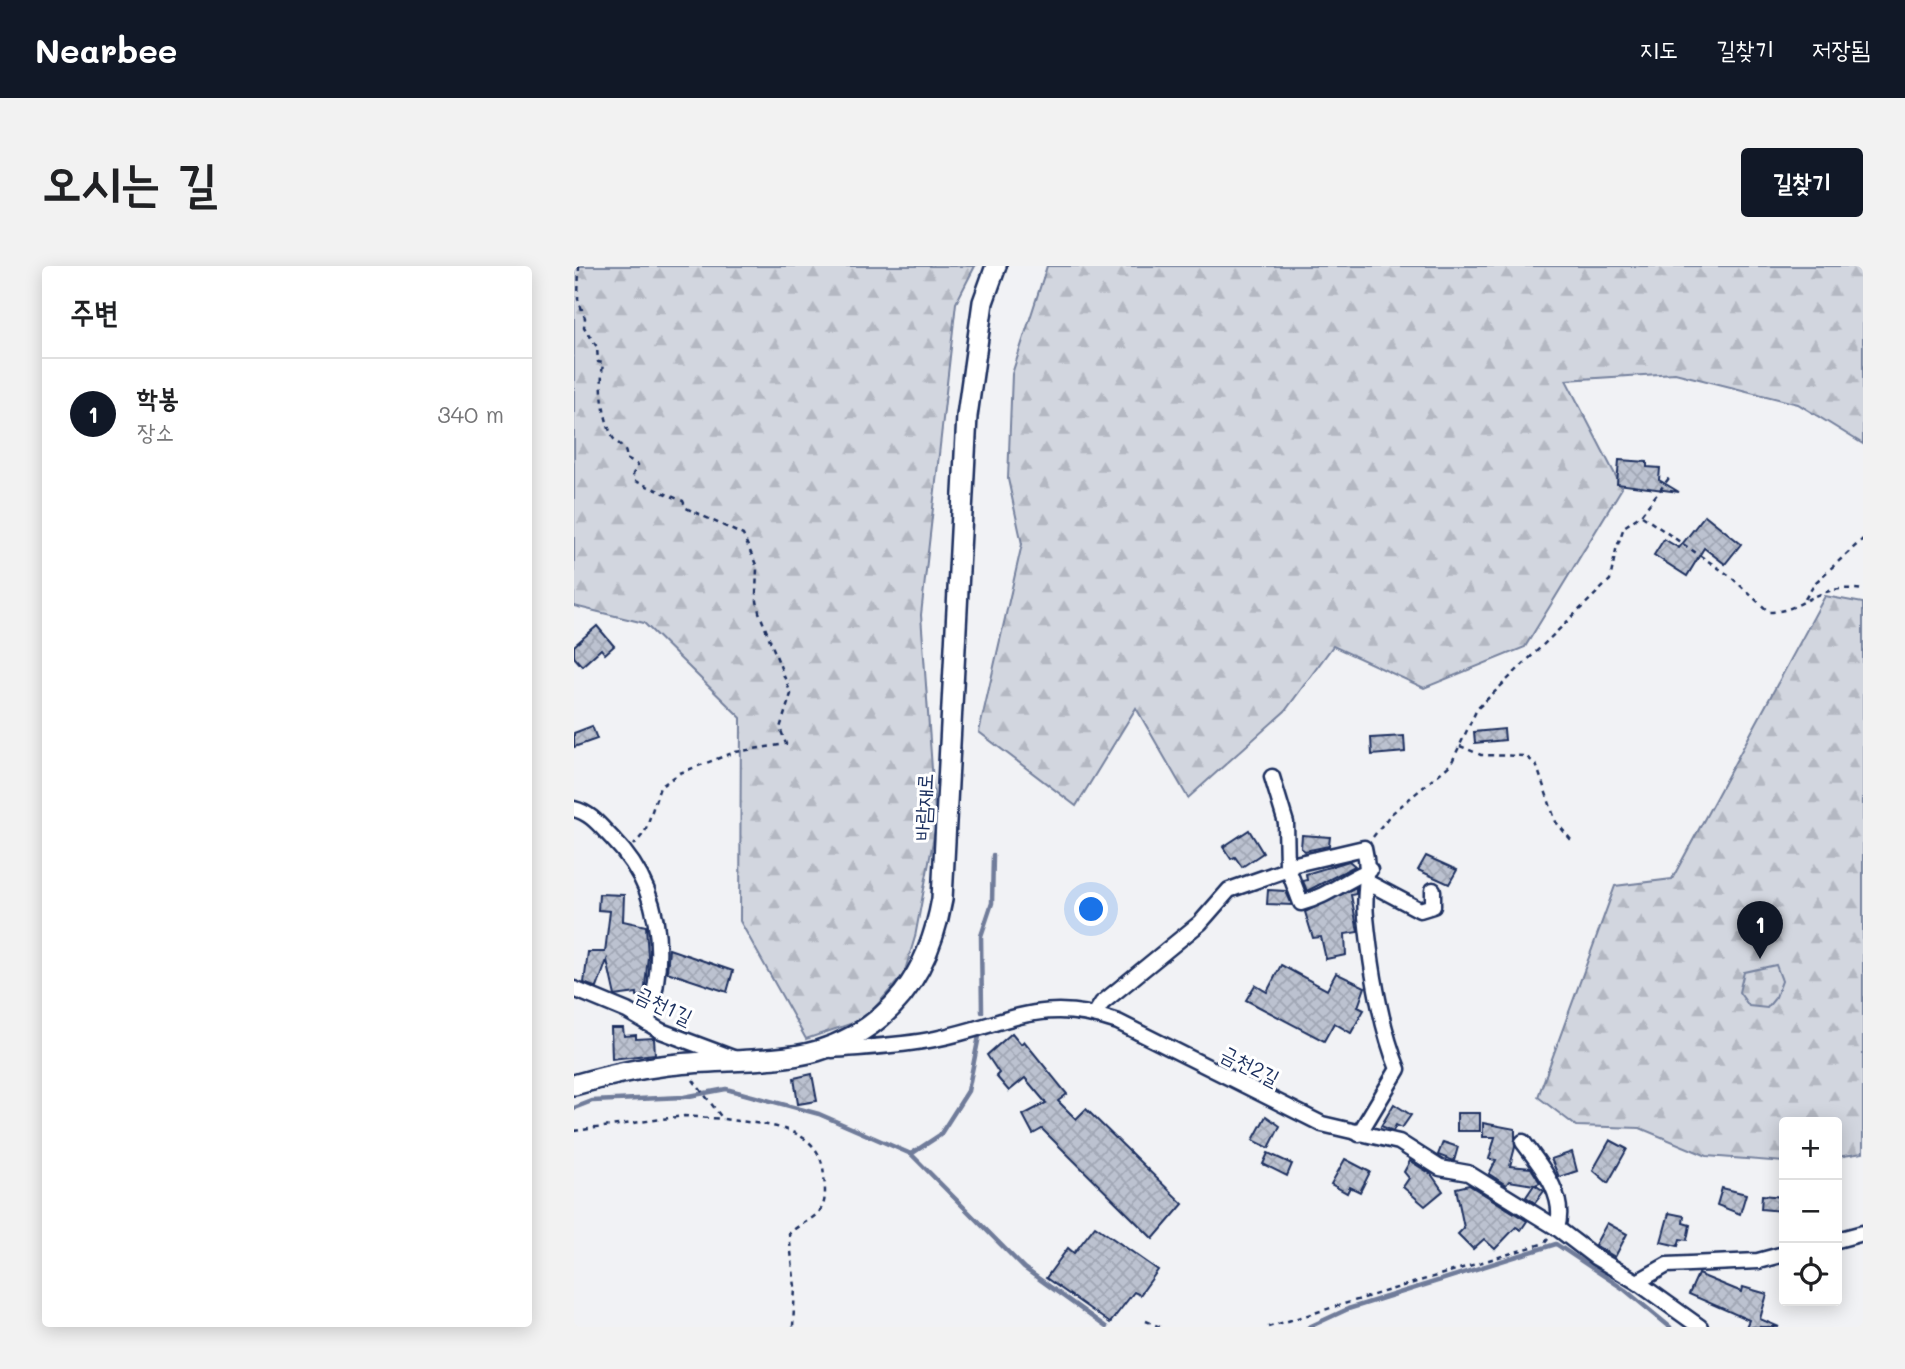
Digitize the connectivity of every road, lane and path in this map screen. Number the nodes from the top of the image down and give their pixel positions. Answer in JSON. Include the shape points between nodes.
{"nodes":[{"id":1,"x":579,"y":266,"type":"edge"},
{"id":2,"x":996,"y":266,"type":"edge"},
{"id":3,"x":1669,"y":478,"type":"dead end"},
{"id":4,"x":1641,"y":515,"type":"junction"},
{"id":5,"x":1863,"y":539,"type":"edge"},
{"id":6,"x":1863,"y":590,"type":"edge"},
{"id":7,"x":1805,"y":599,"type":"junction"},
{"id":8,"x":1460,"y":746,"type":"junction"},
{"id":9,"x":1272,"y":777,"type":"dead end"},
{"id":10,"x":574,"y":809,"type":"edge"},
{"id":11,"x":1572,"y":841,"type":"dead end"},
{"id":12,"x":1364,"y":848,"type":"junction"},
{"id":13,"x":626,"y":852,"type":"junction"},
{"id":14,"x":1287,"y":866,"type":"junction"},
{"id":15,"x":1368,"y":876,"type":"junction"},
{"id":16,"x":1433,"y":890,"type":"dead end"},
{"id":17,"x":574,"y":989,"type":"edge"},
{"id":18,"x":1095,"y":1013,"type":"junction"},
{"id":19,"x":648,"y":1023,"type":"junction"},
{"id":20,"x":815,"y":1051,"type":"junction"},
{"id":21,"x":737,"y":1060,"type":"junction"},
{"id":22,"x":574,"y":1085,"type":"edge"},
{"id":23,"x":698,"y":1087,"type":"dead end"},
{"id":24,"x":723,"y":1118,"type":"junction"},
{"id":25,"x":574,"y":1131,"type":"edge"},
{"id":26,"x":1359,"y":1134,"type":"junction"},
{"id":27,"x":1523,"y":1142,"type":"dead end"},
{"id":28,"x":1557,"y":1228,"type":"junction"},
{"id":29,"x":1863,"y":1233,"type":"edge"},
{"id":30,"x":1842,"y":1239,"type":"edge"},
{"id":31,"x":1779,"y":1255,"type":"edge"},
{"id":32,"x":1637,"y":1282,"type":"junction"},
{"id":33,"x":1146,"y":1321,"type":"dead end"},
{"id":34,"x":793,"y":1327,"type":"edge"},
{"id":35,"x":1160,"y":1327,"type":"edge"},
{"id":36,"x":1268,"y":1327,"type":"edge"},
{"id":37,"x":1700,"y":1327,"type":"edge"}],
"edges":[{"from":1,"to":13,"type":"path","via":[[580,310],[597,347],[598,362],[603,363],[604,413],[616,444],[624,448],[626,459],[638,466],[635,481],[683,501],[686,508],[743,535],[757,567],[759,612],[791,694],[780,728],[786,740],[783,747],[735,752],[680,773],[660,787],[645,832]]},
{"from":2,"to":20,"type":"street","name":"바람재로","via":[[979,324],[967,416],[938,924],[922,969],[884,1014],[862,1031]]},
{"from":3,"to":4,"type":"path"},
{"from":4,"to":7,"type":"path","via":[[1730,576],[1769,612],[1780,612]]},
{"from":4,"to":8,"type":"path","via":[[1624,527],[1610,580],[1477,709]]},
{"from":5,"to":7,"type":"path","via":[[1816,582]]},
{"from":6,"to":7,"type":"path","via":[[1843,587]]},
{"from":8,"to":11,"type":"path","via":[[1480,755],[1525,755],[1536,764],[1556,822]]},
{"from":8,"to":12,"type":"path","via":[[1451,764],[1390,815]]},
{"from":9,"to":14,"type":"street","via":[[1286,823]]},
{"from":10,"to":13,"type":"street","via":[[591,816]]},
{"from":12,"to":14,"type":"street"},
{"from":12,"to":15,"type":"street"},
{"from":13,"to":19,"type":"street","via":[[652,899],[658,922],[660,954]]},
{"from":14,"to":15,"type":"street","via":[[1301,903],[1327,896],[1344,881]]},
{"from":14,"to":18,"type":"street","via":[[1229,890],[1200,923]]},
{"from":15,"to":16,"type":"street","via":[[1420,910],[1433,906]]},
{"from":15,"to":26,"type":"street","via":[[1366,915],[1385,1037],[1398,1069]]},
{"from":17,"to":19,"type":"street","name":"금천1길"},
{"from":18,"to":20,"type":"street","name":"금천2길","via":[[1041,1009],[933,1040]]},
{"from":18,"to":26,"type":"street","name":"금천2길","via":[[1312,1119]]},
{"from":19,"to":21,"type":"street","name":"금천1길"},
{"from":20,"to":21,"type":"street","name":"바람재로"},
{"from":21,"to":22,"type":"street","name":"바람재로","via":[[621,1071]]},
{"from":23,"to":24,"type":"path"},
{"from":24,"to":25,"type":"path","via":[[684,1116]]},
{"from":24,"to":34,"type":"path","via":[[802,1136],[818,1150],[824,1165],[824,1204],[818,1214],[789,1234],[795,1287]]},
{"from":26,"to":28,"type":"street","name":"금천2길","via":[[1399,1142],[1440,1168],[1468,1174]]},
{"from":27,"to":28,"type":"street","via":[[1548,1174],[1561,1216]]},
{"from":28,"to":32,"type":"street","name":"금천2길"},
{"from":28,"to":36,"type":"path","via":[[1545,1243]]},
{"from":29,"to":30,"type":"street"},
{"from":31,"to":32,"type":"street","via":[[1758,1261],[1667,1265]]},
{"from":32,"to":37,"type":"street","name":"금천2길"},
{"from":33,"to":35,"type":"path"}]}
